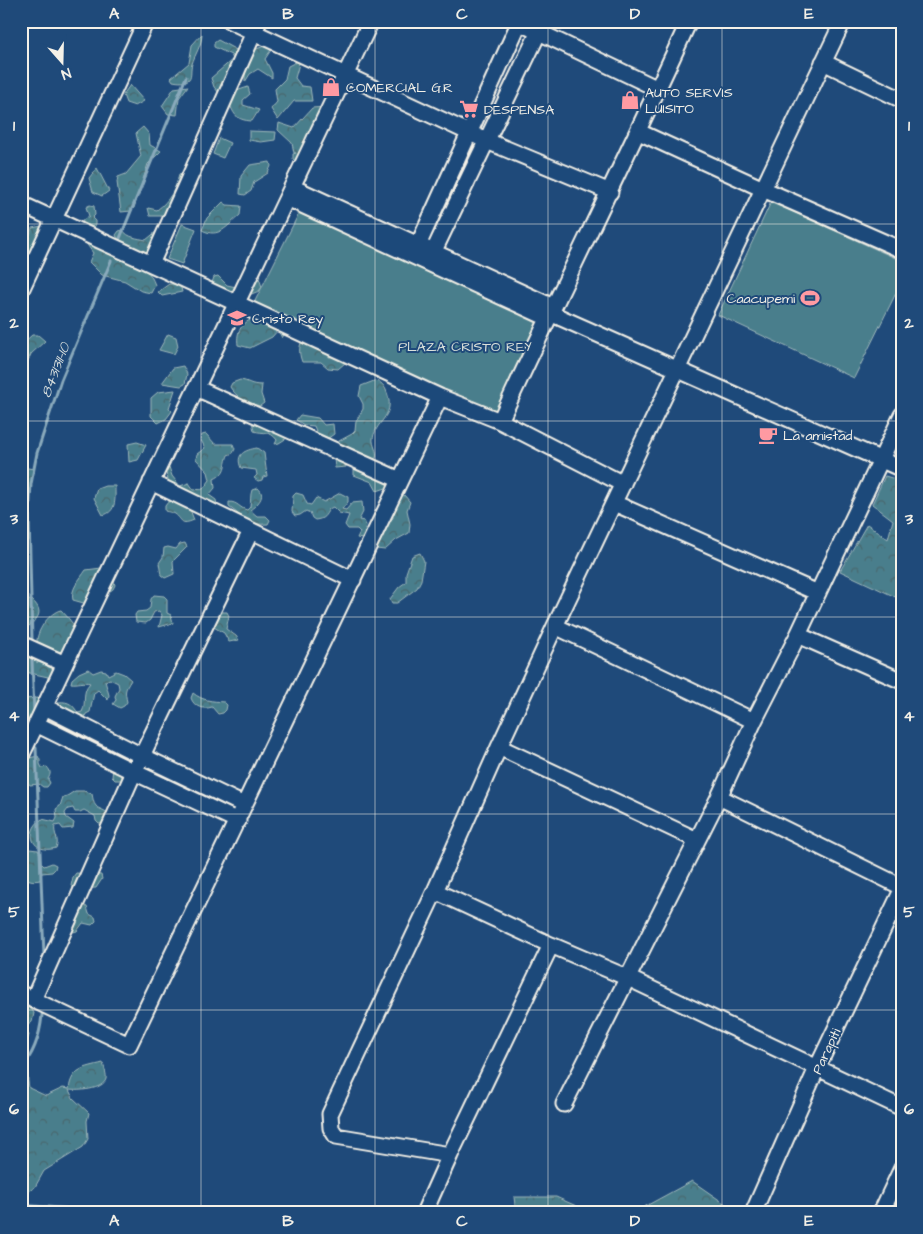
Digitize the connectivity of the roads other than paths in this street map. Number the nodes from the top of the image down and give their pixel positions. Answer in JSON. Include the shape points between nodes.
{"nodes":[{"id":1,"x":146,"y":21,"type":"edge"},
{"id":2,"x":230,"y":21,"type":"edge"},
{"id":3,"x":371,"y":21,"type":"edge"},
{"id":4,"x":689,"y":21,"type":"edge"},
{"id":5,"x":843,"y":21,"type":"edge"},
{"id":6,"x":519,"y":22,"type":"edge"},
{"id":7,"x":256,"y":27,"type":"edge"},
{"id":8,"x":542,"y":27,"type":"edge"},
{"id":9,"x":823,"y":62,"type":"junction"},
{"id":10,"x":346,"y":75,"type":"junction"},
{"id":11,"x":658,"y":89,"type":"junction"},
{"id":12,"x":902,"y":100,"type":"edge"},
{"id":13,"x":639,"y":132,"type":"junction"},
{"id":14,"x":470,"y":133,"type":"junction"},
{"id":15,"x":487,"y":141,"type":"junction"},
{"id":16,"x":763,"y":189,"type":"junction"},
{"id":17,"x":290,"y":192,"type":"junction"},
{"id":18,"x":610,"y":192,"type":"junction"},
{"id":19,"x":21,"y":204,"type":"edge"},
{"id":20,"x":53,"y":220,"type":"junction"},
{"id":21,"x":416,"y":250,"type":"junction"},
{"id":22,"x":902,"y":250,"type":"edge"},
{"id":23,"x":431,"y":257,"type":"junction"},
{"id":24,"x":151,"y":264,"type":"junction"},
{"id":25,"x":21,"y":290,"type":"edge"},
{"id":26,"x":237,"y":304,"type":"junction"},
{"id":27,"x":550,"y":313,"type":"junction"},
{"id":28,"x":678,"y":369,"type":"junction"},
{"id":29,"x":196,"y":388,"type":"junction"},
{"id":30,"x":440,"y":397,"type":"junction"},
{"id":31,"x":902,"y":414,"type":"edge"},
{"id":32,"x":500,"y":421,"type":"junction"},
{"id":33,"x":879,"y":459,"type":"junction"},
{"id":34,"x":902,"y":469,"type":"edge"},
{"id":35,"x":400,"y":480,"type":"junction"},
{"id":36,"x":151,"y":482,"type":"junction"},
{"id":37,"x":623,"y":484,"type":"junction"},
{"id":38,"x":614,"y":503,"type":"junction"},
{"id":39,"x":251,"y":531,"type":"junction"},
{"id":40,"x":352,"y":580,"type":"junction"},
{"id":41,"x":818,"y":593,"type":"junction"},
{"id":42,"x":555,"y":626,"type":"junction"},
{"id":43,"x":798,"y":635,"type":"junction"},
{"id":44,"x":21,"y":644,"type":"edge"},
{"id":45,"x":65,"y":664,"type":"junction"},
{"id":46,"x":902,"y":681,"type":"edge"},
{"id":47,"x":45,"y":707,"type":"junction"},
{"id":48,"x":754,"y":721,"type":"junction"},
{"id":49,"x":36,"y":724,"type":"junction"},
{"id":50,"x":499,"y":747,"type":"junction"},
{"id":51,"x":21,"y":756,"type":"edge"},
{"id":52,"x":142,"y":756,"type":"junction"},
{"id":53,"x":134,"y":772,"type":"junction"},
{"id":54,"x":720,"y":797,"type":"junction"},
{"id":55,"x":244,"y":804,"type":"junction"},
{"id":56,"x":238,"y":821,"type":"junction"},
{"id":57,"x":697,"y":840,"type":"junction"},
{"id":58,"x":902,"y":889,"type":"edge"},
{"id":59,"x":435,"y":890,"type":"junction"},
{"id":60,"x":551,"y":945,"type":"junction"},
{"id":61,"x":628,"y":978,"type":"junction"},
{"id":62,"x":27,"y":997,"type":"edge"},
{"id":63,"x":818,"y":1068,"type":"junction"},
{"id":64,"x":564,"y":1104,"type":"dead end"},
{"id":65,"x":902,"y":1108,"type":"edge"},
{"id":66,"x":450,"y":1155,"type":"junction"},
{"id":67,"x":902,"y":1168,"type":"edge"},
{"id":68,"x":424,"y":1213,"type":"edge"},
{"id":69,"x":753,"y":1213,"type":"edge"},
{"id":70,"x":881,"y":1213,"type":"edge"}],
"edges":[{"from":1,"to":20,"type":"street"},
{"from":2,"to":7,"type":"street"},
{"from":3,"to":10,"type":"street"},
{"from":4,"to":11,"type":"street"},
{"from":5,"to":9,"type":"street"},
{"from":6,"to":8,"type":"street"},
{"from":6,"to":14,"type":"street"},
{"from":7,"to":10,"type":"street"},
{"from":7,"to":24,"type":"street"},
{"from":8,"to":11,"type":"street"},
{"from":8,"to":15,"type":"street"},
{"from":9,"to":12,"type":"street"},
{"from":9,"to":16,"type":"street"},
{"from":10,"to":14,"type":"street"},
{"from":10,"to":17,"type":"street"},
{"from":11,"to":13,"type":"street"},
{"from":13,"to":16,"type":"street"},
{"from":13,"to":18,"type":"street"},
{"from":14,"to":15,"type":"street"},
{"from":14,"to":21,"type":"street"},
{"from":15,"to":18,"type":"street"},
{"from":15,"to":23,"type":"street"},
{"from":16,"to":22,"type":"street"},
{"from":16,"to":28,"type":"street"},
{"from":17,"to":21,"type":"street"},
{"from":17,"to":26,"type":"street"},
{"from":18,"to":27,"type":"street"},
{"from":19,"to":20,"type":"street"},
{"from":20,"to":24,"type":"street"},
{"from":20,"to":25,"type":"street"},
{"from":21,"to":23,"type":"street"},
{"from":23,"to":27,"type":"street"},
{"from":24,"to":26,"type":"street"},
{"from":26,"to":29,"type":"street"},
{"from":26,"to":30,"type":"street"},
{"from":27,"to":28,"type":"street"},
{"from":27,"to":32,"type":"street"},
{"from":28,"to":33,"type":"street"},
{"from":28,"to":37,"type":"street"},
{"from":29,"to":35,"type":"street"},
{"from":29,"to":36,"type":"street"},
{"from":30,"to":32,"type":"street"},
{"from":30,"to":35,"type":"street"},
{"from":31,"to":33,"type":"street"},
{"from":32,"to":37,"type":"street"},
{"from":33,"to":34,"type":"street"},
{"from":33,"to":41,"type":"street"},
{"from":35,"to":40,"type":"street"},
{"from":36,"to":39,"type":"street"},
{"from":36,"to":45,"type":"street"},
{"from":37,"to":38,"type":"street"},
{"from":38,"to":41,"type":"street"},
{"from":38,"to":42,"type":"street"},
{"from":39,"to":40,"type":"street"},
{"from":39,"to":52,"type":"street"},
{"from":40,"to":55,"type":"street"},
{"from":41,"to":43,"type":"street"},
{"from":42,"to":48,"type":"street"},
{"from":42,"to":50,"type":"street"},
{"from":43,"to":46,"type":"street"},
{"from":43,"to":48,"type":"street"},
{"from":44,"to":45,"type":"street"},
{"from":45,"to":47,"type":"street"},
{"from":47,"to":49,"type":"street"},
{"from":47,"to":52,"type":"street"},
{"from":48,"to":54,"type":"street"},
{"from":49,"to":51,"type":"street"},
{"from":49,"to":53,"type":"street"},
{"from":50,"to":57,"type":"street"},
{"from":50,"to":59,"type":"street"},
{"from":52,"to":53,"type":"street"},
{"from":52,"to":55,"type":"street"},
{"from":53,"to":56,"type":"street"},
{"from":53,"to":62,"type":"street"},
{"from":54,"to":57,"type":"street"},
{"from":54,"to":58,"type":"street"},
{"from":55,"to":56,"type":"street"},
{"from":56,"to":62,"type":"street","via":[[129,1045]]},
{"from":57,"to":61,"type":"street"},
{"from":58,"to":63,"type":"street","name":"Parapiti"},
{"from":59,"to":60,"type":"street"},
{"from":59,"to":66,"type":"street","via":[[329,1122],[336,1136]]},
{"from":60,"to":61,"type":"street"},
{"from":60,"to":66,"type":"street"},
{"from":61,"to":63,"type":"street"},
{"from":61,"to":64,"type":"street"},
{"from":63,"to":65,"type":"street"},
{"from":63,"to":69,"type":"street","name":"Parapiti"},
{"from":66,"to":68,"type":"street"},
{"from":67,"to":70,"type":"street"}]}
